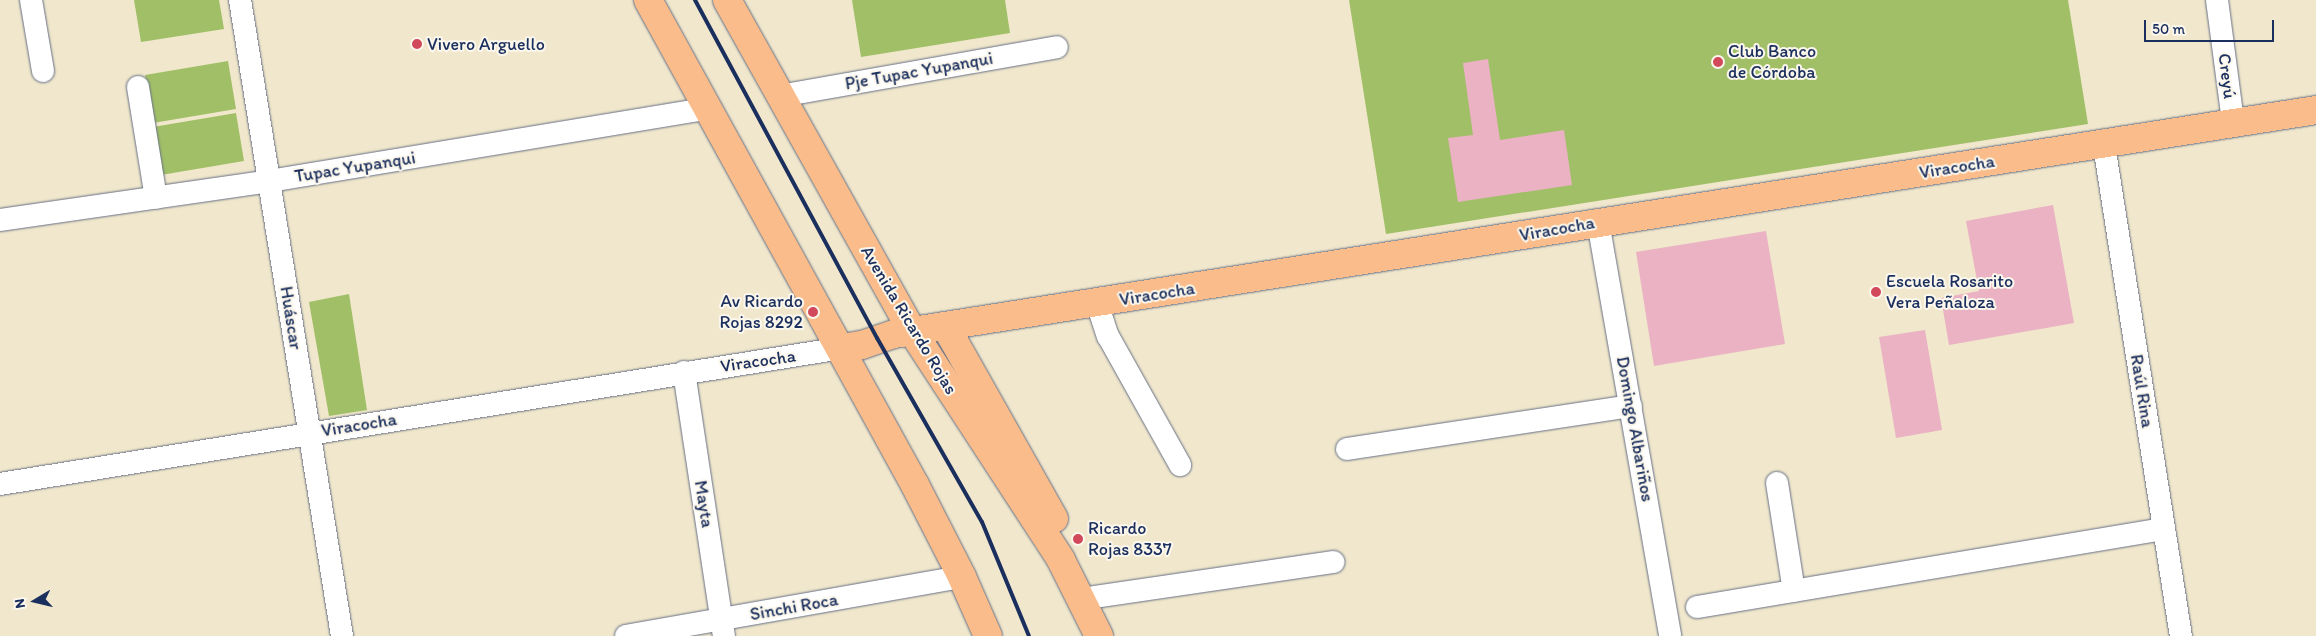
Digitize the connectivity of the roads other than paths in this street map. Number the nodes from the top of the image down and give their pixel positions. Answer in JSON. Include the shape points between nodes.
{"nodes":[{"id":1,"x":31,"y":0,"type":"edge"},
{"id":2,"x":240,"y":0,"type":"edge"},
{"id":3,"x":648,"y":0,"type":"edge"},
{"id":4,"x":726,"y":0,"type":"edge"},
{"id":5,"x":2217,"y":0,"type":"edge"},
{"id":6,"x":1057,"y":47,"type":"dead end"},
{"id":7,"x":43,"y":71,"type":"dead end"},
{"id":8,"x":138,"y":87,"type":"dead end"},
{"id":9,"x":780,"y":96,"type":"junction"},
{"id":10,"x":708,"y":108,"type":"junction"},
{"id":11,"x":2316,"y":110,"type":"edge"},
{"id":12,"x":2233,"y":122,"type":"junction"},
{"id":13,"x":2104,"y":145,"type":"junction"},
{"id":14,"x":270,"y":181,"type":"junction"},
{"id":15,"x":156,"y":198,"type":"junction"},
{"id":16,"x":0,"y":220,"type":"edge"},
{"id":17,"x":1598,"y":222,"type":"junction"},
{"id":18,"x":1097,"y":303,"type":"junction"},
{"id":19,"x":946,"y":327,"type":"junction"},
{"id":20,"x":912,"y":331,"type":"junction"},
{"id":21,"x":842,"y":348,"type":"junction"},
{"id":22,"x":684,"y":372,"type":"junction"},
{"id":23,"x":1631,"y":406,"type":"junction"},
{"id":24,"x":310,"y":433,"type":"junction"},
{"id":25,"x":1347,"y":449,"type":"dead end"},
{"id":26,"x":1180,"y":465,"type":"dead end"},
{"id":27,"x":1777,"y":483,"type":"dead end"},
{"id":28,"x":0,"y":484,"type":"edge"},
{"id":29,"x":2164,"y":529,"type":"junction"},
{"id":30,"x":1297,"y":553,"type":"dead end"},
{"id":31,"x":1333,"y":562,"type":"dead end"},
{"id":32,"x":962,"y":577,"type":"junction"},
{"id":33,"x":1091,"y":590,"type":"junction"},
{"id":34,"x":1794,"y":591,"type":"junction"},
{"id":35,"x":1697,"y":607,"type":"dead end"},
{"id":36,"x":723,"y":628,"type":"edge"},
{"id":37,"x":342,"y":636,"type":"edge"},
{"id":38,"x":626,"y":636,"type":"edge"},
{"id":39,"x":988,"y":636,"type":"edge"},
{"id":40,"x":1099,"y":636,"type":"edge"},
{"id":41,"x":1108,"y":636,"type":"edge"},
{"id":42,"x":1670,"y":636,"type":"edge"},
{"id":43,"x":2181,"y":636,"type":"edge"}],
"edges":[{"from":1,"to":7,"type":"street"},
{"from":2,"to":14,"type":"street","name":"Huáscar"},
{"from":3,"to":10,"type":"main road"},
{"from":4,"to":9,"type":"main road","name":"Avenida Ricardo Rojas"},
{"from":5,"to":12,"type":"street","name":"Creyú"},
{"from":6,"to":9,"type":"street","name":"Pje Tupac Yupanqui"},
{"from":8,"to":15,"type":"street"},
{"from":9,"to":20,"type":"main road","name":"Avenida Ricardo Rojas"},
{"from":10,"to":14,"type":"street","name":"Tupac Yupanqui"},
{"from":10,"to":21,"type":"main road"},
{"from":11,"to":12,"type":"main road","name":"Viracocha"},
{"from":12,"to":13,"type":"main road","name":"Viracocha"},
{"from":13,"to":17,"type":"main road","name":"Viracocha"},
{"from":13,"to":29,"type":"street","name":"Raúl Rina"},
{"from":14,"to":15,"type":"street","name":"Tupac Yupanqui"},
{"from":14,"to":24,"type":"street","name":"Huáscar"},
{"from":15,"to":16,"type":"street","name":"Tupac Yupanqui"},
{"from":17,"to":18,"type":"main road","name":"Viracocha"},
{"from":17,"to":23,"type":"street","name":"Domingo Albariños"},
{"from":18,"to":19,"type":"main road","name":"Viracocha"},
{"from":18,"to":26,"type":"street","via":[[1108,336]]},
{"from":19,"to":20,"type":"main road","name":"Viracocha"},
{"from":19,"to":33,"type":"main road"},
{"from":20,"to":21,"type":"main road","name":"Viracocha"},
{"from":20,"to":40,"type":"main road","name":"Avenida Ricardo Rojas","via":[[1061,560]]},
{"from":21,"to":22,"type":"street","name":"Viracocha"},
{"from":21,"to":32,"type":"main road"},
{"from":22,"to":24,"type":"street","name":"Viracocha"},
{"from":22,"to":36,"type":"street","name":"Mayta"},
{"from":23,"to":25,"type":"street"},
{"from":23,"to":42,"type":"street","name":"Domingo Albariños"},
{"from":24,"to":28,"type":"street","name":"Viracocha"},
{"from":24,"to":37,"type":"street","name":"Huáscar"},
{"from":27,"to":34,"type":"street"},
{"from":29,"to":34,"type":"street"},
{"from":29,"to":43,"type":"street","name":"Raúl Rina"},
{"from":30,"to":33,"type":"street"},
{"from":31,"to":33,"type":"street"},
{"from":32,"to":36,"type":"street","name":"Sinchi Roca"},
{"from":32,"to":39,"type":"main road"},
{"from":33,"to":41,"type":"main road"},
{"from":34,"to":35,"type":"street"},
{"from":36,"to":38,"type":"street","name":"Sinchi Roca"}]}
